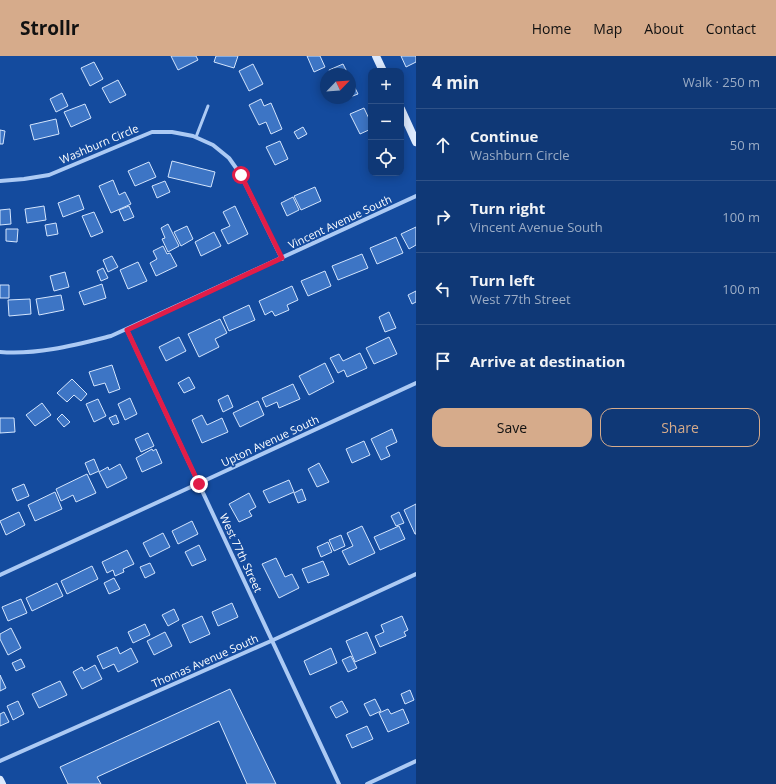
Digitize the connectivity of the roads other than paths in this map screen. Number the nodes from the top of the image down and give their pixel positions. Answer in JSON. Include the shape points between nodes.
{"nodes":[{"id":1,"x":376,"y":56,"type":"edge"},
{"id":2,"x":382,"y":68,"type":"edge"},
{"id":3,"x":208,"y":106,"type":"dead end"},
{"id":4,"x":404,"y":116,"type":"edge"},
{"id":5,"x":196,"y":137,"type":"junction"},
{"id":6,"x":416,"y":142,"type":"edge"},
{"id":7,"x":0,"y":181,"type":"edge"},
{"id":8,"x":416,"y":196,"type":"edge"},
{"id":9,"x":282,"y":258,"type":"junction"},
{"id":10,"x":127,"y":330,"type":"junction"},
{"id":11,"x":0,"y":352,"type":"edge"},
{"id":12,"x":416,"y":383,"type":"edge"},
{"id":13,"x":199,"y":484,"type":"junction"},
{"id":14,"x":416,"y":574,"type":"edge"},
{"id":15,"x":0,"y":575,"type":"edge"},
{"id":16,"x":271,"y":641,"type":"junction"},
{"id":17,"x":0,"y":761,"type":"edge"},
{"id":18,"x":416,"y":761,"type":"edge"},
{"id":19,"x":0,"y":780,"type":"edge"},
{"id":20,"x":2,"y":784,"type":"edge"},
{"id":21,"x":338,"y":784,"type":"edge"},
{"id":22,"x":367,"y":784,"type":"edge"}],
"edges":[{"from":1,"to":2,"type":"street"},
{"from":3,"to":5,"type":"lane"},
{"from":4,"to":6,"type":"street"},
{"from":5,"to":7,"type":"street","name":"Washburn Circle","via":[[172,132],[152,132],[49,175]]},
{"from":5,"to":9,"type":"street","name":"Washburn Circle","via":[[213,145],[241,175]]},
{"from":8,"to":9,"type":"street","name":"Vincent Avenue South"},
{"from":9,"to":10,"type":"street","name":"Vincent Avenue South"},
{"from":10,"to":11,"type":"street","name":"Vincent Avenue South","via":[[77,345],[42,351]]},
{"from":10,"to":13,"type":"street","name":"West 77th Street"},
{"from":12,"to":13,"type":"street","name":"Upton Avenue South"},
{"from":13,"to":15,"type":"street","name":"Upton Avenue South"},
{"from":13,"to":16,"type":"street","name":"West 77th Street"},
{"from":14,"to":16,"type":"street","name":"Thomas Avenue South"},
{"from":16,"to":17,"type":"street","name":"Thomas Avenue South"},
{"from":16,"to":21,"type":"street","name":"West 77th Street"},
{"from":18,"to":22,"type":"street"},
{"from":19,"to":20,"type":"street"}]}
